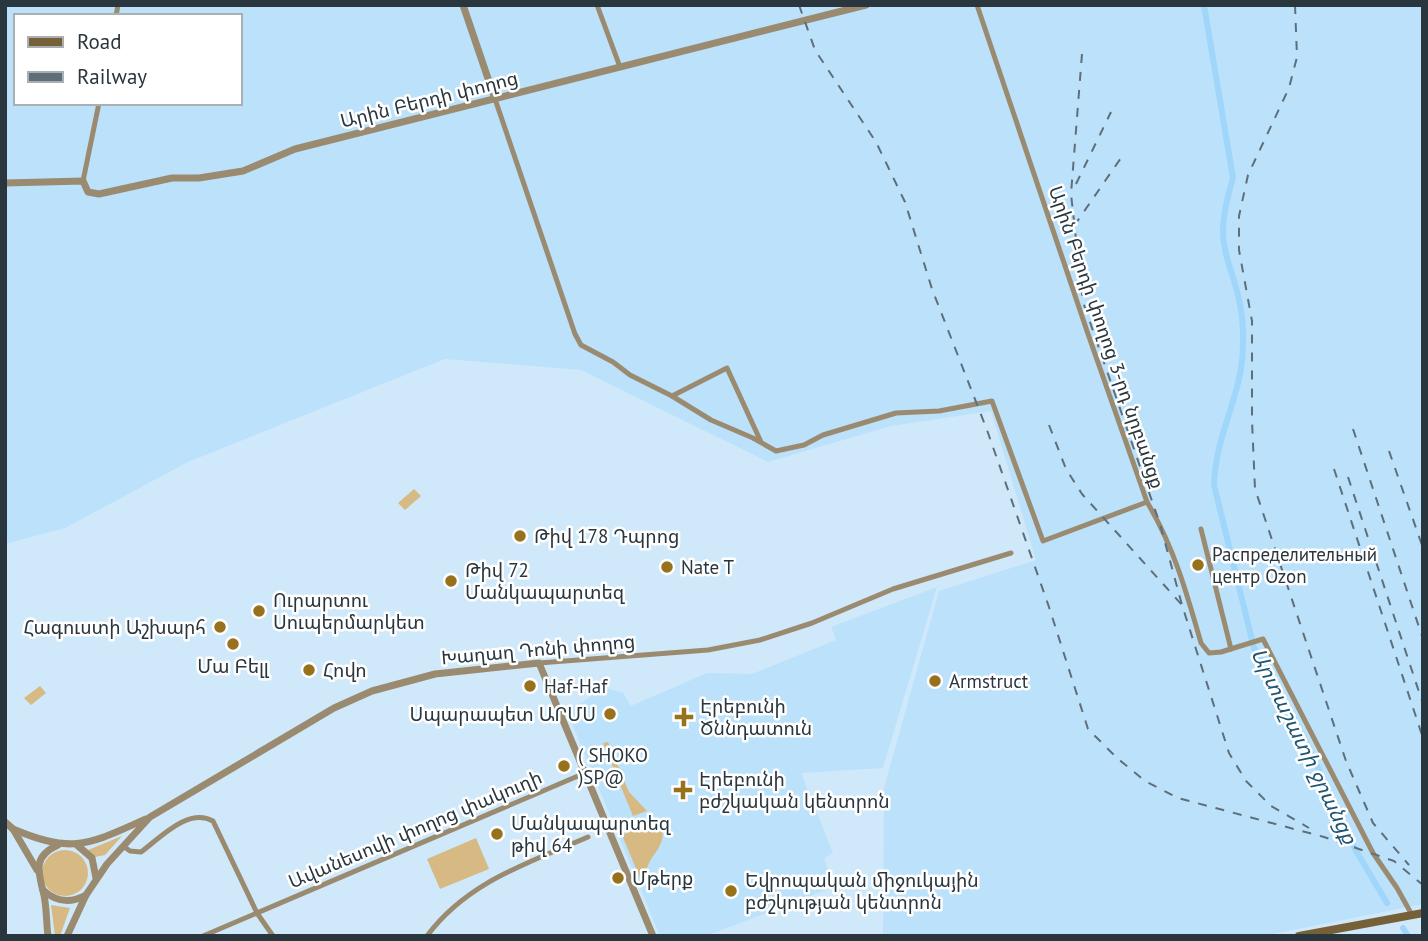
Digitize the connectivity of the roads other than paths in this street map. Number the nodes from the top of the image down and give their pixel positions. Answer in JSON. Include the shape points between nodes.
{"nodes":[{"id":1,"x":463,"y":5,"type":"edge"},
{"id":2,"x":597,"y":5,"type":"edge"},
{"id":3,"x":866,"y":5,"type":"edge"},
{"id":4,"x":977,"y":5,"type":"edge"},
{"id":5,"x":620,"y":67,"type":"junction"},
{"id":6,"x":495,"y":99,"type":"junction"},
{"id":7,"x":99,"y":105,"type":"edge"},
{"id":8,"x":83,"y":181,"type":"junction"},
{"id":9,"x":5,"y":183,"type":"edge"},
{"id":10,"x":672,"y":396,"type":"junction"},
{"id":11,"x":761,"y":442,"type":"junction"},
{"id":12,"x":1147,"y":502,"type":"junction"},
{"id":13,"x":1200,"y":529,"type":"dead end"},
{"id":14,"x":1011,"y":553,"type":"dead end"},
{"id":15,"x":1231,"y":649,"type":"junction"},
{"id":16,"x":539,"y":663,"type":"junction"},
{"id":17,"x":585,"y":773,"type":"junction"},
{"id":18,"x":150,"y":817,"type":"junction"},
{"id":19,"x":5,"y":822,"type":"edge"},
{"id":20,"x":13,"y":829,"type":"junction"},
{"id":21,"x":588,"y":838,"type":"dead end"},
{"id":22,"x":58,"y":845,"type":"junction"},
{"id":23,"x":76,"y":845,"type":"junction"},
{"id":24,"x":122,"y":846,"type":"junction"},
{"id":25,"x":38,"y":870,"type":"junction"},
{"id":26,"x":96,"y":879,"type":"junction"},
{"id":27,"x":43,"y":889,"type":"junction"},
{"id":28,"x":86,"y":895,"type":"junction"},
{"id":29,"x":257,"y":913,"type":"junction"},
{"id":30,"x":1423,"y":913,"type":"edge"},
{"id":31,"x":1412,"y":915,"type":"junction"},
{"id":32,"x":1336,"y":932,"type":"edge"},
{"id":33,"x":48,"y":936,"type":"edge"},
{"id":34,"x":67,"y":936,"type":"edge"},
{"id":35,"x":203,"y":936,"type":"edge"},
{"id":36,"x":273,"y":936,"type":"edge"},
{"id":37,"x":427,"y":936,"type":"edge"},
{"id":38,"x":653,"y":936,"type":"edge"},
{"id":39,"x":1299,"y":936,"type":"edge"}],
"edges":[{"from":1,"to":6,"type":"street"},
{"from":2,"to":5,"type":"street"},
{"from":3,"to":5,"type":"street","name":"Արին Բերդի փողոց"},
{"from":4,"to":12,"type":"street","name":"Արին Բերդի փողոց 3-րդ նրբանցք"},
{"from":5,"to":6,"type":"street","name":"Արին Բերդի փողոց"},
{"from":6,"to":8,"type":"street","name":"Արին Բերդի փողոց","via":[[295,149],[223,175],[172,178],[99,194],[88,192]]},
{"from":6,"to":10,"type":"street","via":[[580,345]]},
{"from":7,"to":8,"type":"street"},
{"from":8,"to":9,"type":"street","name":"Արին Բերդի փողոց"},
{"from":10,"to":11,"type":"street"},
{"from":10,"to":11,"type":"street","via":[[727,368]]},
{"from":11,"to":12,"type":"street","via":[[782,450],[896,413],[992,401],[1043,541]]},
{"from":12,"to":15,"type":"street","name":"Արին Բերդի փողոց 3-րդ նրբանցք","via":[[1177,563],[1204,648],[1209,653]]},
{"from":13,"to":15,"type":"street"},
{"from":14,"to":16,"type":"street","name":"Խաղաղ Դոնի փողոց","via":[[894,589],[761,640],[708,650]]},
{"from":15,"to":31,"type":"street","via":[[1264,639],[1373,853]]},
{"from":16,"to":17,"type":"street"},
{"from":16,"to":18,"type":"street","name":"Խաղաղ Դոնի փողոց","via":[[446,672],[372,691],[334,708]]},
{"from":17,"to":29,"type":"street","name":"Ավանեսովի փողոց փակուղի"},
{"from":17,"to":38,"type":"street"},
{"from":18,"to":23,"type":"street"},
{"from":18,"to":24,"type":"street","name":"Խաղաղ Դոնի փողոց"},
{"from":19,"to":20,"type":"street"},
{"from":20,"to":22,"type":"street"},
{"from":20,"to":25,"type":"street"},
{"from":21,"to":37,"type":"street","via":[[482,884],[450,909]]},
{"from":22,"to":23,"type":"street"},
{"from":22,"to":25,"type":"street","via":[[44,855]]},
{"from":23,"to":26,"type":"street","via":[[92,858]]},
{"from":24,"to":26,"type":"street","name":"Խաղաղ Դոնի փողոց"},
{"from":24,"to":29,"type":"street","via":[[141,852],[190,817],[206,817],[218,827]]},
{"from":25,"to":27,"type":"street"},
{"from":26,"to":28,"type":"street","name":"Խաղաղ Դոնի փողոց"},
{"from":27,"to":28,"type":"street","via":[[64,901]]},
{"from":27,"to":33,"type":"street"},
{"from":28,"to":34,"type":"street","name":"Խաղաղ Դոնի փողոց"},
{"from":29,"to":35,"type":"street","name":"Ավանեսովի փողոց փակուղի"},
{"from":29,"to":36,"type":"street"},
{"from":30,"to":31,"type":"main road"},
{"from":31,"to":32,"type":"main road"},
{"from":32,"to":39,"type":"main road"}]}
